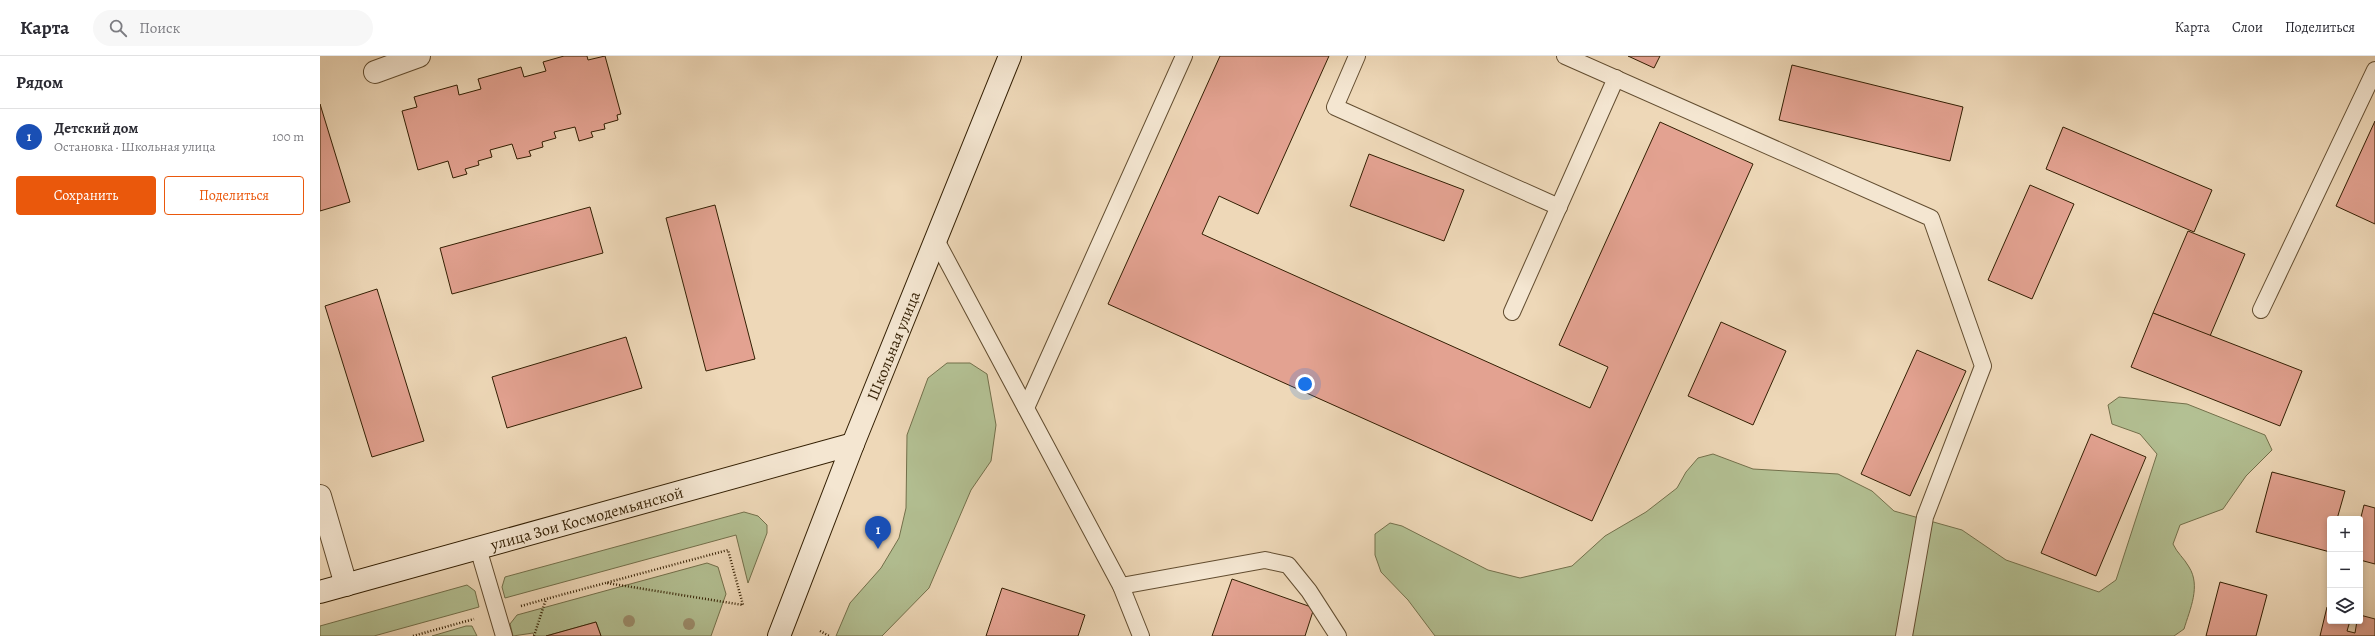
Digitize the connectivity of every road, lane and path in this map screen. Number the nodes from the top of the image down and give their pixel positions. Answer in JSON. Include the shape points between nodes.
{"nodes":[{"id":1,"x":419,"y":56,"type":"edge"},
{"id":2,"x":1010,"y":56,"type":"edge"},
{"id":3,"x":1184,"y":56,"type":"edge"},
{"id":4,"x":1357,"y":56,"type":"edge"},
{"id":5,"x":1565,"y":56,"type":"edge"},
{"id":6,"x":2375,"y":70,"type":"edge"},
{"id":7,"x":375,"y":72,"type":"dead end"},
{"id":8,"x":1616,"y":78,"type":"junction"},
{"id":9,"x":1559,"y":207,"type":"junction"},
{"id":10,"x":936,"y":240,"type":"junction"},
{"id":11,"x":2261,"y":310,"type":"dead end"},
{"id":12,"x":1512,"y":312,"type":"dead end"},
{"id":13,"x":1026,"y":408,"type":"junction"},
{"id":14,"x":853,"y":444,"type":"junction"},
{"id":15,"x":320,"y":496,"type":"edge"},
{"id":16,"x":478,"y":548,"type":"junction"},
{"id":17,"x":607,"y":582,"type":"junction"},
{"id":18,"x":346,"y":585,"type":"junction"},
{"id":19,"x":1120,"y":586,"type":"junction"},
{"id":20,"x":320,"y":592,"type":"edge"},
{"id":21,"x":546,"y":599,"type":"junction"},
{"id":22,"x":497,"y":613,"type":"junction"},
{"id":23,"x":820,"y":631,"type":"dead end"},
{"id":24,"x":412,"y":636,"type":"edge"},
{"id":25,"x":504,"y":636,"type":"edge"},
{"id":26,"x":534,"y":636,"type":"edge"},
{"id":27,"x":779,"y":636,"type":"edge"},
{"id":28,"x":830,"y":636,"type":"edge"},
{"id":29,"x":1141,"y":636,"type":"edge"},
{"id":30,"x":1338,"y":636,"type":"edge"},
{"id":31,"x":1904,"y":636,"type":"edge"}],
"edges":[{"from":1,"to":7,"type":"street"},
{"from":2,"to":10,"type":"street","name":"Школьная улица"},
{"from":3,"to":13,"type":"lane"},
{"from":4,"to":9,"type":"lane","via":[[1335,106]]},
{"from":5,"to":8,"type":"lane"},
{"from":6,"to":11,"type":"lane"},
{"from":8,"to":9,"type":"lane"},
{"from":8,"to":31,"type":"lane","via":[[1931,218],[1983,366],[1925,517]]},
{"from":9,"to":12,"type":"lane"},
{"from":10,"to":13,"type":"lane"},
{"from":10,"to":14,"type":"street","name":"Школьная улица"},
{"from":13,"to":19,"type":"lane"},
{"from":14,"to":16,"type":"street","name":"улица Зои Космодемьянской"},
{"from":14,"to":27,"type":"street","name":"Школьная улица"},
{"from":15,"to":18,"type":"street"},
{"from":16,"to":18,"type":"street","name":"улица Зои Космодемьянской"},
{"from":16,"to":22,"type":"lane"},
{"from":17,"to":17,"type":"path","via":[[728,550],[743,605],[728,602]]},
{"from":17,"to":21,"type":"path"},
{"from":18,"to":20,"type":"street","name":"улица Зои Космодемьянской"},
{"from":19,"to":29,"type":"lane"},
{"from":19,"to":30,"type":"lane","via":[[1265,560],[1288,565],[1309,591]]},
{"from":21,"to":22,"type":"path"},
{"from":21,"to":26,"type":"path"},
{"from":22,"to":24,"type":"path"},
{"from":22,"to":25,"type":"lane"},
{"from":23,"to":28,"type":"path"}]}
